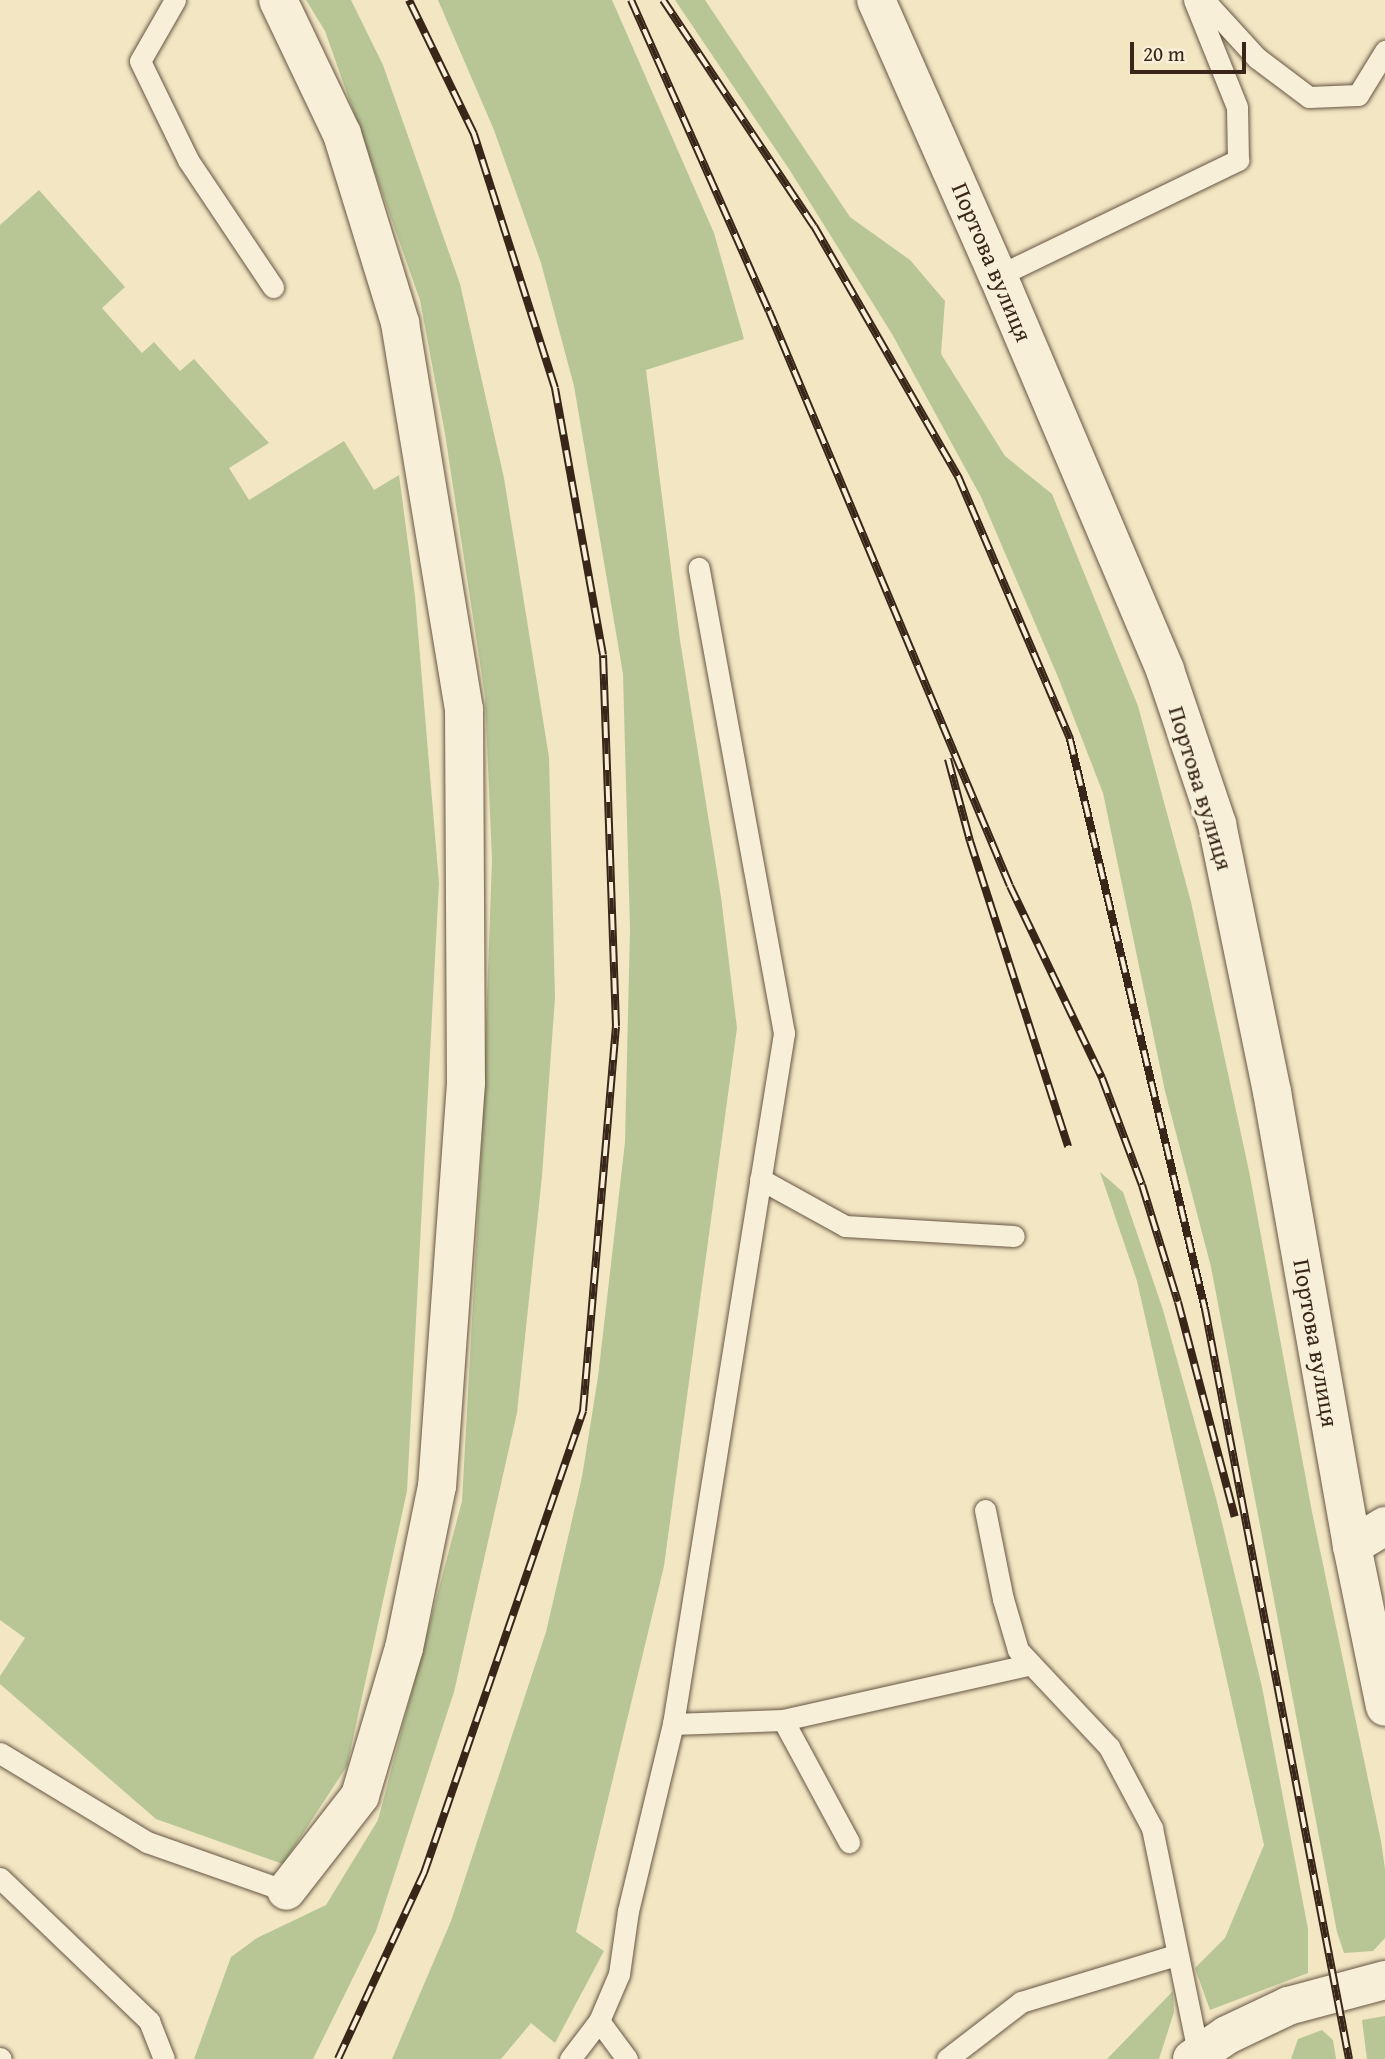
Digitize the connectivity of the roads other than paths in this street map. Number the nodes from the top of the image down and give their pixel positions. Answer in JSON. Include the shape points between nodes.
{"nodes":[{"id":1,"x":175,"y":0,"type":"edge"},
{"id":2,"x":278,"y":0,"type":"edge"},
{"id":3,"x":876,"y":0,"type":"edge"},
{"id":4,"x":1194,"y":0,"type":"edge"},
{"id":5,"x":1203,"y":0,"type":"edge"},
{"id":6,"x":1385,"y":51,"type":"edge"},
{"id":7,"x":998,"y":276,"type":"junction"},
{"id":8,"x":274,"y":287,"type":"dead end"},
{"id":9,"x":699,"y":568,"type":"dead end"},
{"id":10,"x":760,"y":1179,"type":"junction"},
{"id":11,"x":1014,"y":1236,"type":"dead end"},
{"id":12,"x":985,"y":1510,"type":"dead end"},
{"id":13,"x":1385,"y":1526,"type":"edge"},
{"id":14,"x":1352,"y":1546,"type":"junction"},
{"id":15,"x":1031,"y":1664,"type":"junction"},
{"id":16,"x":1385,"y":1707,"type":"edge"},
{"id":17,"x":783,"y":1720,"type":"junction"},
{"id":18,"x":673,"y":1724,"type":"junction"},
{"id":19,"x":0,"y":1753,"type":"edge"},
{"id":20,"x":849,"y":1842,"type":"dead end"},
{"id":21,"x":0,"y":1878,"type":"edge"},
{"id":22,"x":286,"y":1891,"type":"joint"},
{"id":23,"x":1176,"y":1955,"type":"junction"},
{"id":24,"x":1385,"y":1980,"type":"edge"},
{"id":25,"x":599,"y":2021,"type":"junction"},
{"id":26,"x":1195,"y":2056,"type":"edge"},
{"id":27,"x":164,"y":2059,"type":"edge"},
{"id":28,"x":570,"y":2059,"type":"edge"},
{"id":29,"x":627,"y":2059,"type":"edge"},
{"id":30,"x":947,"y":2059,"type":"edge"}],
"edges":[{"from":1,"to":8,"type":"lane","via":[[140,61],[188,160]]},
{"from":2,"to":22,"type":"street","via":[[342,134],[400,323],[464,709],[466,1083],[437,1486],[404,1648],[360,1796]]},
{"from":3,"to":7,"type":"street","name":"Портова вулиця"},
{"from":4,"to":7,"type":"lane","via":[[1237,107],[1237,160]]},
{"from":5,"to":6,"type":"lane","via":[[1257,58],[1309,97],[1358,94]]},
{"from":7,"to":14,"type":"street","name":"Портова вулиця","via":[[1165,670],[1217,824],[1272,1092]]},
{"from":9,"to":10,"type":"lane","via":[[783,1033]]},
{"from":10,"to":11,"type":"lane","via":[[845,1226]]},
{"from":10,"to":18,"type":"lane"},
{"from":12,"to":15,"type":"lane","via":[[1018,1650]]},
{"from":13,"to":14,"type":"street"},
{"from":14,"to":16,"type":"street","name":"Портова вулиця"},
{"from":15,"to":17,"type":"lane"},
{"from":15,"to":23,"type":"lane","via":[[1109,1747],[1153,1828]]},
{"from":17,"to":18,"type":"lane"},
{"from":17,"to":20,"type":"lane"},
{"from":18,"to":25,"type":"lane","via":[[628,1912],[619,1974]]},
{"from":19,"to":22,"type":"lane","via":[[147,1842]]},
{"from":21,"to":27,"type":"lane","via":[[149,2021]]},
{"from":23,"to":26,"type":"lane"},
{"from":23,"to":30,"type":"lane","via":[[1021,2002]]},
{"from":24,"to":26,"type":"street","via":[[1288,2006]]},
{"from":25,"to":28,"type":"lane"},
{"from":25,"to":29,"type":"lane"}]}
